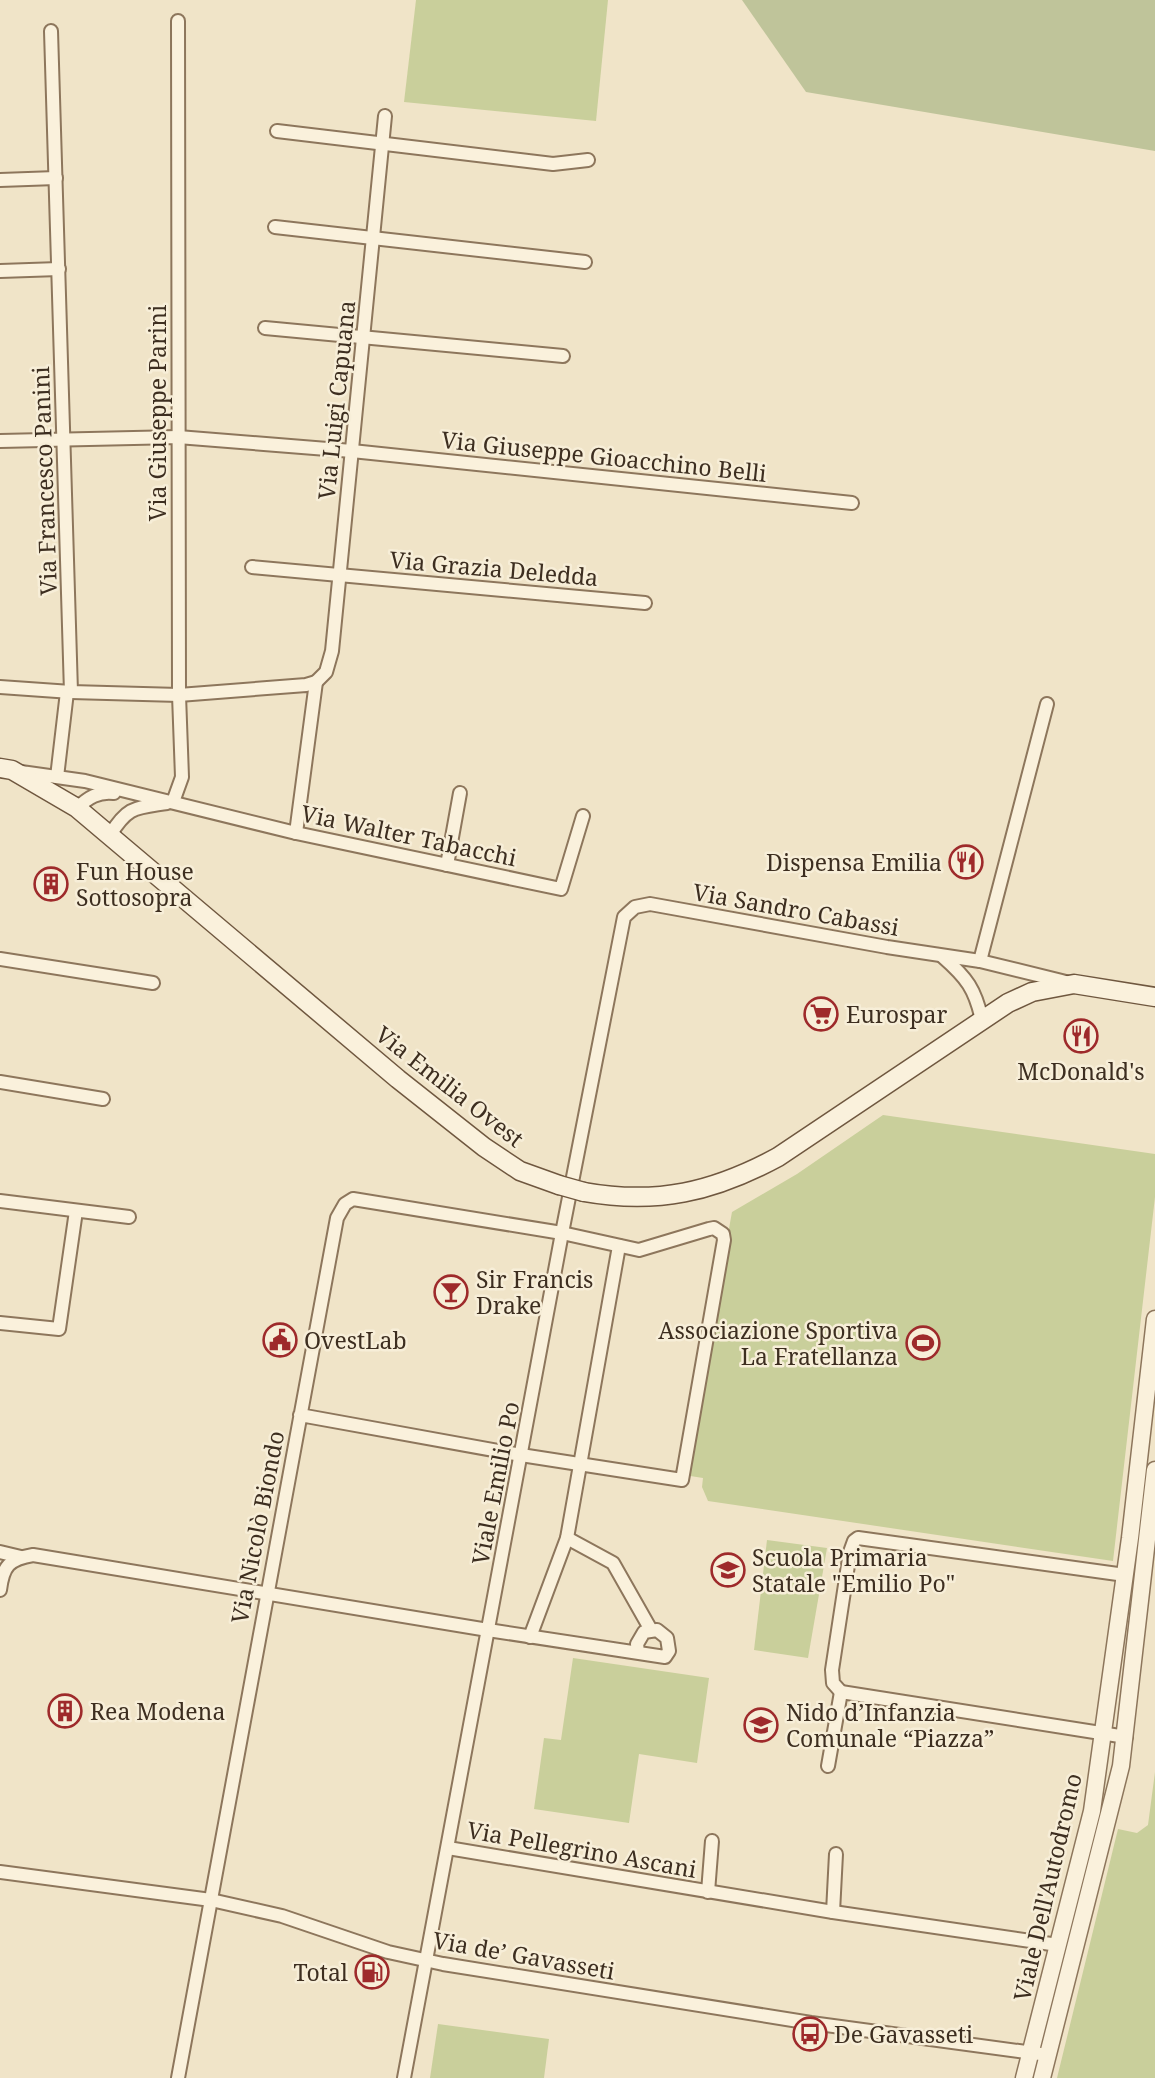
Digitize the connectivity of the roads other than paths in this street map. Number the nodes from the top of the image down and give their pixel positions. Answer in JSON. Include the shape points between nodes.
{"nodes":[{"id":1,"x":178,"y":21,"type":"dead end"},
{"id":2,"x":51,"y":31,"type":"dead end"},
{"id":3,"x":385,"y":116,"type":"dead end"},
{"id":4,"x":277,"y":131,"type":"dead end"},
{"id":5,"x":383,"y":142,"type":"junction"},
{"id":6,"x":588,"y":160,"type":"dead end"},
{"id":7,"x":56,"y":178,"type":"junction"},
{"id":8,"x":0,"y":180,"type":"edge"},
{"id":9,"x":275,"y":227,"type":"dead end"},
{"id":10,"x":373,"y":238,"type":"junction"},
{"id":11,"x":585,"y":262,"type":"dead end"},
{"id":12,"x":59,"y":269,"type":"junction"},
{"id":13,"x":0,"y":271,"type":"edge"},
{"id":14,"x":265,"y":328,"type":"dead end"},
{"id":15,"x":364,"y":337,"type":"junction"},
{"id":16,"x":563,"y":356,"type":"dead end"},
{"id":17,"x":178,"y":437,"type":"junction"},
{"id":18,"x":0,"y":441,"type":"edge"},
{"id":19,"x":65,"y":441,"type":"junction"},
{"id":20,"x":352,"y":451,"type":"junction"},
{"id":21,"x":852,"y":503,"type":"dead end"},
{"id":22,"x":252,"y":567,"type":"dead end"},
{"id":23,"x":340,"y":575,"type":"junction"},
{"id":24,"x":645,"y":603,"type":"dead end"},
{"id":25,"x":316,"y":682,"type":"junction"},
{"id":26,"x":0,"y":687,"type":"edge"},
{"id":27,"x":69,"y":692,"type":"junction"},
{"id":28,"x":179,"y":695,"type":"junction"},
{"id":29,"x":1047,"y":704,"type":"dead end"},
{"id":30,"x":6,"y":769,"type":"edge"},
{"id":31,"x":57,"y":777,"type":"junction"},
{"id":32,"x":460,"y":793,"type":"dead end"},
{"id":33,"x":173,"y":802,"type":"junction"},
{"id":34,"x":77,"y":808,"type":"junction"},
{"id":35,"x":583,"y":816,"type":"dead end"},
{"id":36,"x":296,"y":832,"type":"junction"},
{"id":37,"x":110,"y":835,"type":"junction"},
{"id":38,"x":447,"y":865,"type":"junction"},
{"id":39,"x":641,"y":905,"type":"joint"},
{"id":40,"x":943,"y":957,"type":"junction"},
{"id":41,"x":0,"y":959,"type":"edge"},
{"id":42,"x":980,"y":961,"type":"junction"},
{"id":43,"x":153,"y":983,"type":"dead end"},
{"id":44,"x":1074,"y":984,"type":"junction"},
{"id":45,"x":1155,"y":997,"type":"edge"},
{"id":46,"x":982,"y":1020,"type":"junction"},
{"id":47,"x":0,"y":1082,"type":"edge"},
{"id":48,"x":103,"y":1099,"type":"dead end"},
{"id":49,"x":0,"y":1201,"type":"edge"},
{"id":50,"x":76,"y":1211,"type":"junction"},
{"id":51,"x":129,"y":1217,"type":"dead end"},
{"id":52,"x":562,"y":1233,"type":"junction"},
{"id":53,"x":619,"y":1246,"type":"junction"},
{"id":54,"x":1155,"y":1319,"type":"edge"},
{"id":55,"x":0,"y":1323,"type":"edge"},
{"id":56,"x":1150,"y":1401,"type":"edge"},
{"id":57,"x":300,"y":1415,"type":"junction"},
{"id":58,"x":521,"y":1455,"type":"junction"},
{"id":59,"x":579,"y":1464,"type":"junction"},
{"id":60,"x":1155,"y":1470,"type":"edge"},
{"id":61,"x":567,"y":1538,"type":"junction"},
{"id":62,"x":1130,"y":1538,"type":"junction"},
{"id":63,"x":1147,"y":1541,"type":"junction"},
{"id":64,"x":0,"y":1552,"type":"edge"},
{"id":65,"x":20,"y":1557,"type":"junction"},
{"id":66,"x":1125,"y":1575,"type":"junction"},
{"id":67,"x":0,"y":1590,"type":"edge"},
{"id":68,"x":266,"y":1595,"type":"junction"},
{"id":69,"x":488,"y":1630,"type":"junction"},
{"id":70,"x":651,"y":1630,"type":"junction"},
{"id":71,"x":530,"y":1636,"type":"junction"},
{"id":72,"x":638,"y":1652,"type":"junction"},
{"id":73,"x":841,"y":1692,"type":"junction"},
{"id":74,"x":1103,"y":1733,"type":"junction"},
{"id":75,"x":1126,"y":1737,"type":"junction"},
{"id":76,"x":828,"y":1766,"type":"dead end"},
{"id":77,"x":1092,"y":1811,"type":"junction"},
{"id":78,"x":1110,"y":1814,"type":"junction"},
{"id":79,"x":712,"y":1841,"type":"dead end"},
{"id":80,"x":448,"y":1848,"type":"junction"},
{"id":81,"x":836,"y":1854,"type":"dead end"},
{"id":82,"x":0,"y":1872,"type":"edge"},
{"id":83,"x":708,"y":1892,"type":"junction"},
{"id":84,"x":211,"y":1900,"type":"junction"},
{"id":85,"x":833,"y":1912,"type":"junction"},
{"id":86,"x":1058,"y":1945,"type":"junction"},
{"id":87,"x":426,"y":1960,"type":"junction"},
{"id":88,"x":1039,"y":2054,"type":"junction"},
{"id":89,"x":177,"y":2078,"type":"edge"},
{"id":90,"x":404,"y":2078,"type":"edge"},
{"id":91,"x":1024,"y":2078,"type":"edge"},
{"id":92,"x":1042,"y":2078,"type":"edge"}],
"edges":[{"from":1,"to":17,"type":"street","name":"Via Giuseppe Parini"},
{"from":2,"to":7,"type":"street","name":"Via Francesco Panini"},
{"from":3,"to":5,"type":"street","name":"Via Luigi Capuana"},
{"from":4,"to":5,"type":"street"},
{"from":5,"to":6,"type":"street","via":[[553,164]]},
{"from":5,"to":10,"type":"street","name":"Via Luigi Capuana"},
{"from":7,"to":8,"type":"street"},
{"from":7,"to":12,"type":"street","name":"Via Francesco Panini"},
{"from":9,"to":10,"type":"street"},
{"from":10,"to":11,"type":"street"},
{"from":10,"to":15,"type":"street","name":"Via Luigi Capuana"},
{"from":12,"to":13,"type":"street"},
{"from":12,"to":19,"type":"street","name":"Via Francesco Panini"},
{"from":14,"to":15,"type":"street"},
{"from":15,"to":16,"type":"street"},
{"from":15,"to":20,"type":"street","name":"Via Luigi Capuana"},
{"from":17,"to":19,"type":"street","name":"Via Giuseppe Gioacchino Belli"},
{"from":17,"to":20,"type":"street","name":"Via Giuseppe Gioacchino Belli"},
{"from":17,"to":28,"type":"street","name":"Via Giuseppe Parini"},
{"from":18,"to":19,"type":"street","name":"Via Giuseppe Gioacchino Belli"},
{"from":19,"to":27,"type":"street","name":"Via Francesco Panini"},
{"from":20,"to":21,"type":"street","name":"Via Giuseppe Gioacchino Belli"},
{"from":20,"to":23,"type":"street","name":"Via Luigi Capuana"},
{"from":22,"to":23,"type":"street","name":"Via Grazia Deledda"},
{"from":23,"to":24,"type":"street","name":"Via Grazia Deledda"},
{"from":23,"to":25,"type":"street","name":"Via Luigi Capuana","via":[[332,651],[326,672]]},
{"from":25,"to":28,"type":"street"},
{"from":25,"to":36,"type":"street"},
{"from":26,"to":27,"type":"street"},
{"from":27,"to":28,"type":"street"},
{"from":27,"to":31,"type":"street","name":"Via Francesco Panini"},
{"from":28,"to":33,"type":"street","name":"Via Giuseppe Parini","via":[[182,777]]},
{"from":29,"to":42,"type":"street"},
{"from":30,"to":31,"type":"street","name":"Via Walter Tabacchi"},
{"from":30,"to":34,"type":"main road","name":"Via Emilia Ovest"},
{"from":31,"to":33,"type":"street","name":"Via Walter Tabacchi"},
{"from":32,"to":38,"type":"street"},
{"from":33,"to":34,"type":"street","name":"Via Walter Tabacchi","via":[[106,792],[90,796]]},
{"from":33,"to":36,"type":"street","name":"Via Walter Tabacchi"},
{"from":33,"to":37,"type":"street","name":"Via Walter Tabacchi","via":[[133,808]]},
{"from":34,"to":37,"type":"main road","name":"Via Emilia Ovest"},
{"from":35,"to":38,"type":"street","name":"Via Walter Tabacchi","via":[[561,889]]},
{"from":36,"to":38,"type":"street","name":"Via Walter Tabacchi"},
{"from":37,"to":46,"type":"main road","name":"Via Emilia Ovest","bridge":true,"via":[[398,1079],[506,1163],[584,1192],[659,1197],[729,1180],[778,1157]]},
{"from":39,"to":40,"type":"street","name":"Via Sandro Cabassi"},
{"from":39,"to":52,"type":"street","name":"Viale Emilio Po","via":[[628,911],[620,931]]},
{"from":40,"to":42,"type":"street","name":"Via Sandro Cabassi"},
{"from":40,"to":46,"type":"street","via":[[973,989]]},
{"from":41,"to":43,"type":"street"},
{"from":42,"to":44,"type":"street","name":"Via Sandro Cabassi"},
{"from":44,"to":45,"type":"main road","name":"Via Emilia Ovest"},
{"from":44,"to":46,"type":"main road","name":"Via Emilia Ovest","via":[[1032,992]]},
{"from":47,"to":48,"type":"street"},
{"from":49,"to":50,"type":"street"},
{"from":50,"to":51,"type":"street"},
{"from":50,"to":55,"type":"street","via":[[59,1329]]},
{"from":52,"to":53,"type":"street","name":"Via Nicolò Biondo"},
{"from":52,"to":57,"type":"street","name":"Via Nicolò Biondo","via":[[353,1199],[345,1204],[337,1218]]},
{"from":52,"to":58,"type":"street","name":"Viale Emilio Po"},
{"from":53,"to":59,"type":"street"},
{"from":53,"to":59,"type":"street","name":"Via Nicolò Biondo","via":[[639,1250],[714,1228],[724,1240],[682,1480]]},
{"from":54,"to":56,"type":"street","name":"Viale Dell'Autodromo"},
{"from":56,"to":62,"type":"street","name":"Viale Dell'Autodromo"},
{"from":57,"to":58,"type":"street"},
{"from":57,"to":68,"type":"street","name":"Via Nicolò Biondo"},
{"from":58,"to":59,"type":"street"},
{"from":58,"to":69,"type":"street","name":"Viale Emilio Po"},
{"from":59,"to":61,"type":"street"},
{"from":60,"to":63,"type":"street","name":"Viale Dell'Autodromo"},
{"from":61,"to":70,"type":"street","via":[[613,1563]]},
{"from":61,"to":71,"type":"street"},
{"from":62,"to":63,"type":"street"},
{"from":62,"to":66,"type":"street","name":"Viale Dell'Autodromo"},
{"from":63,"to":75,"type":"street","name":"Viale Dell'Autodromo"},
{"from":64,"to":65,"type":"street"},
{"from":65,"to":67,"type":"street","via":[[4,1571]]},
{"from":65,"to":68,"type":"street","via":[[49,1557]]},
{"from":66,"to":73,"type":"street","via":[[858,1538],[849,1552],[832,1670]]},
{"from":66,"to":74,"type":"street","name":"Viale Dell'Autodromo"},
{"from":68,"to":69,"type":"street"},
{"from":68,"to":84,"type":"street","name":"Via Nicolò Biondo"},
{"from":69,"to":71,"type":"street"},
{"from":69,"to":80,"type":"street","name":"Viale Emilio Po"},
{"from":70,"to":72,"type":"street","via":[[639,1638]]},
{"from":70,"to":72,"type":"street","via":[[667,1638],[669,1651],[665,1657]]},
{"from":71,"to":72,"type":"street"},
{"from":73,"to":74,"type":"street"},
{"from":73,"to":76,"type":"street"},
{"from":74,"to":75,"type":"street"},
{"from":74,"to":77,"type":"street","name":"Viale Dell'Autodromo"},
{"from":75,"to":78,"type":"street","name":"Viale Dell'Autodromo"},
{"from":77,"to":78,"type":"street"},
{"from":77,"to":86,"type":"street","name":"Viale Dell'Autodromo"},
{"from":78,"to":88,"type":"street","name":"Viale Dell'Autodromo"},
{"from":79,"to":83,"type":"street","name":"Via Pellegrino Ascani"},
{"from":80,"to":83,"type":"street","name":"Via Pellegrino Ascani"},
{"from":80,"to":87,"type":"street","name":"Viale Emilio Po"},
{"from":81,"to":85,"type":"street"},
{"from":82,"to":84,"type":"street","name":"Via de’ Gavasseti"},
{"from":83,"to":85,"type":"street","name":"Via Pellegrino Ascani"},
{"from":84,"to":87,"type":"street","name":"Via de’ Gavasseti","via":[[282,1916]]},
{"from":84,"to":89,"type":"street","name":"Via Nicolò Biondo"},
{"from":85,"to":86,"type":"street","name":"Via Pellegrino Ascani"},
{"from":86,"to":88,"type":"street","name":"Viale Dell'Autodromo"},
{"from":87,"to":88,"type":"street","name":"Via de’ Gavasseti","via":[[811,2023]]},
{"from":87,"to":90,"type":"street","name":"Viale Emilio Po"},
{"from":88,"to":91,"type":"street","name":"Viale Dell'Autodromo"},
{"from":88,"to":92,"type":"street","name":"Viale Dell'Autodromo"}]}
